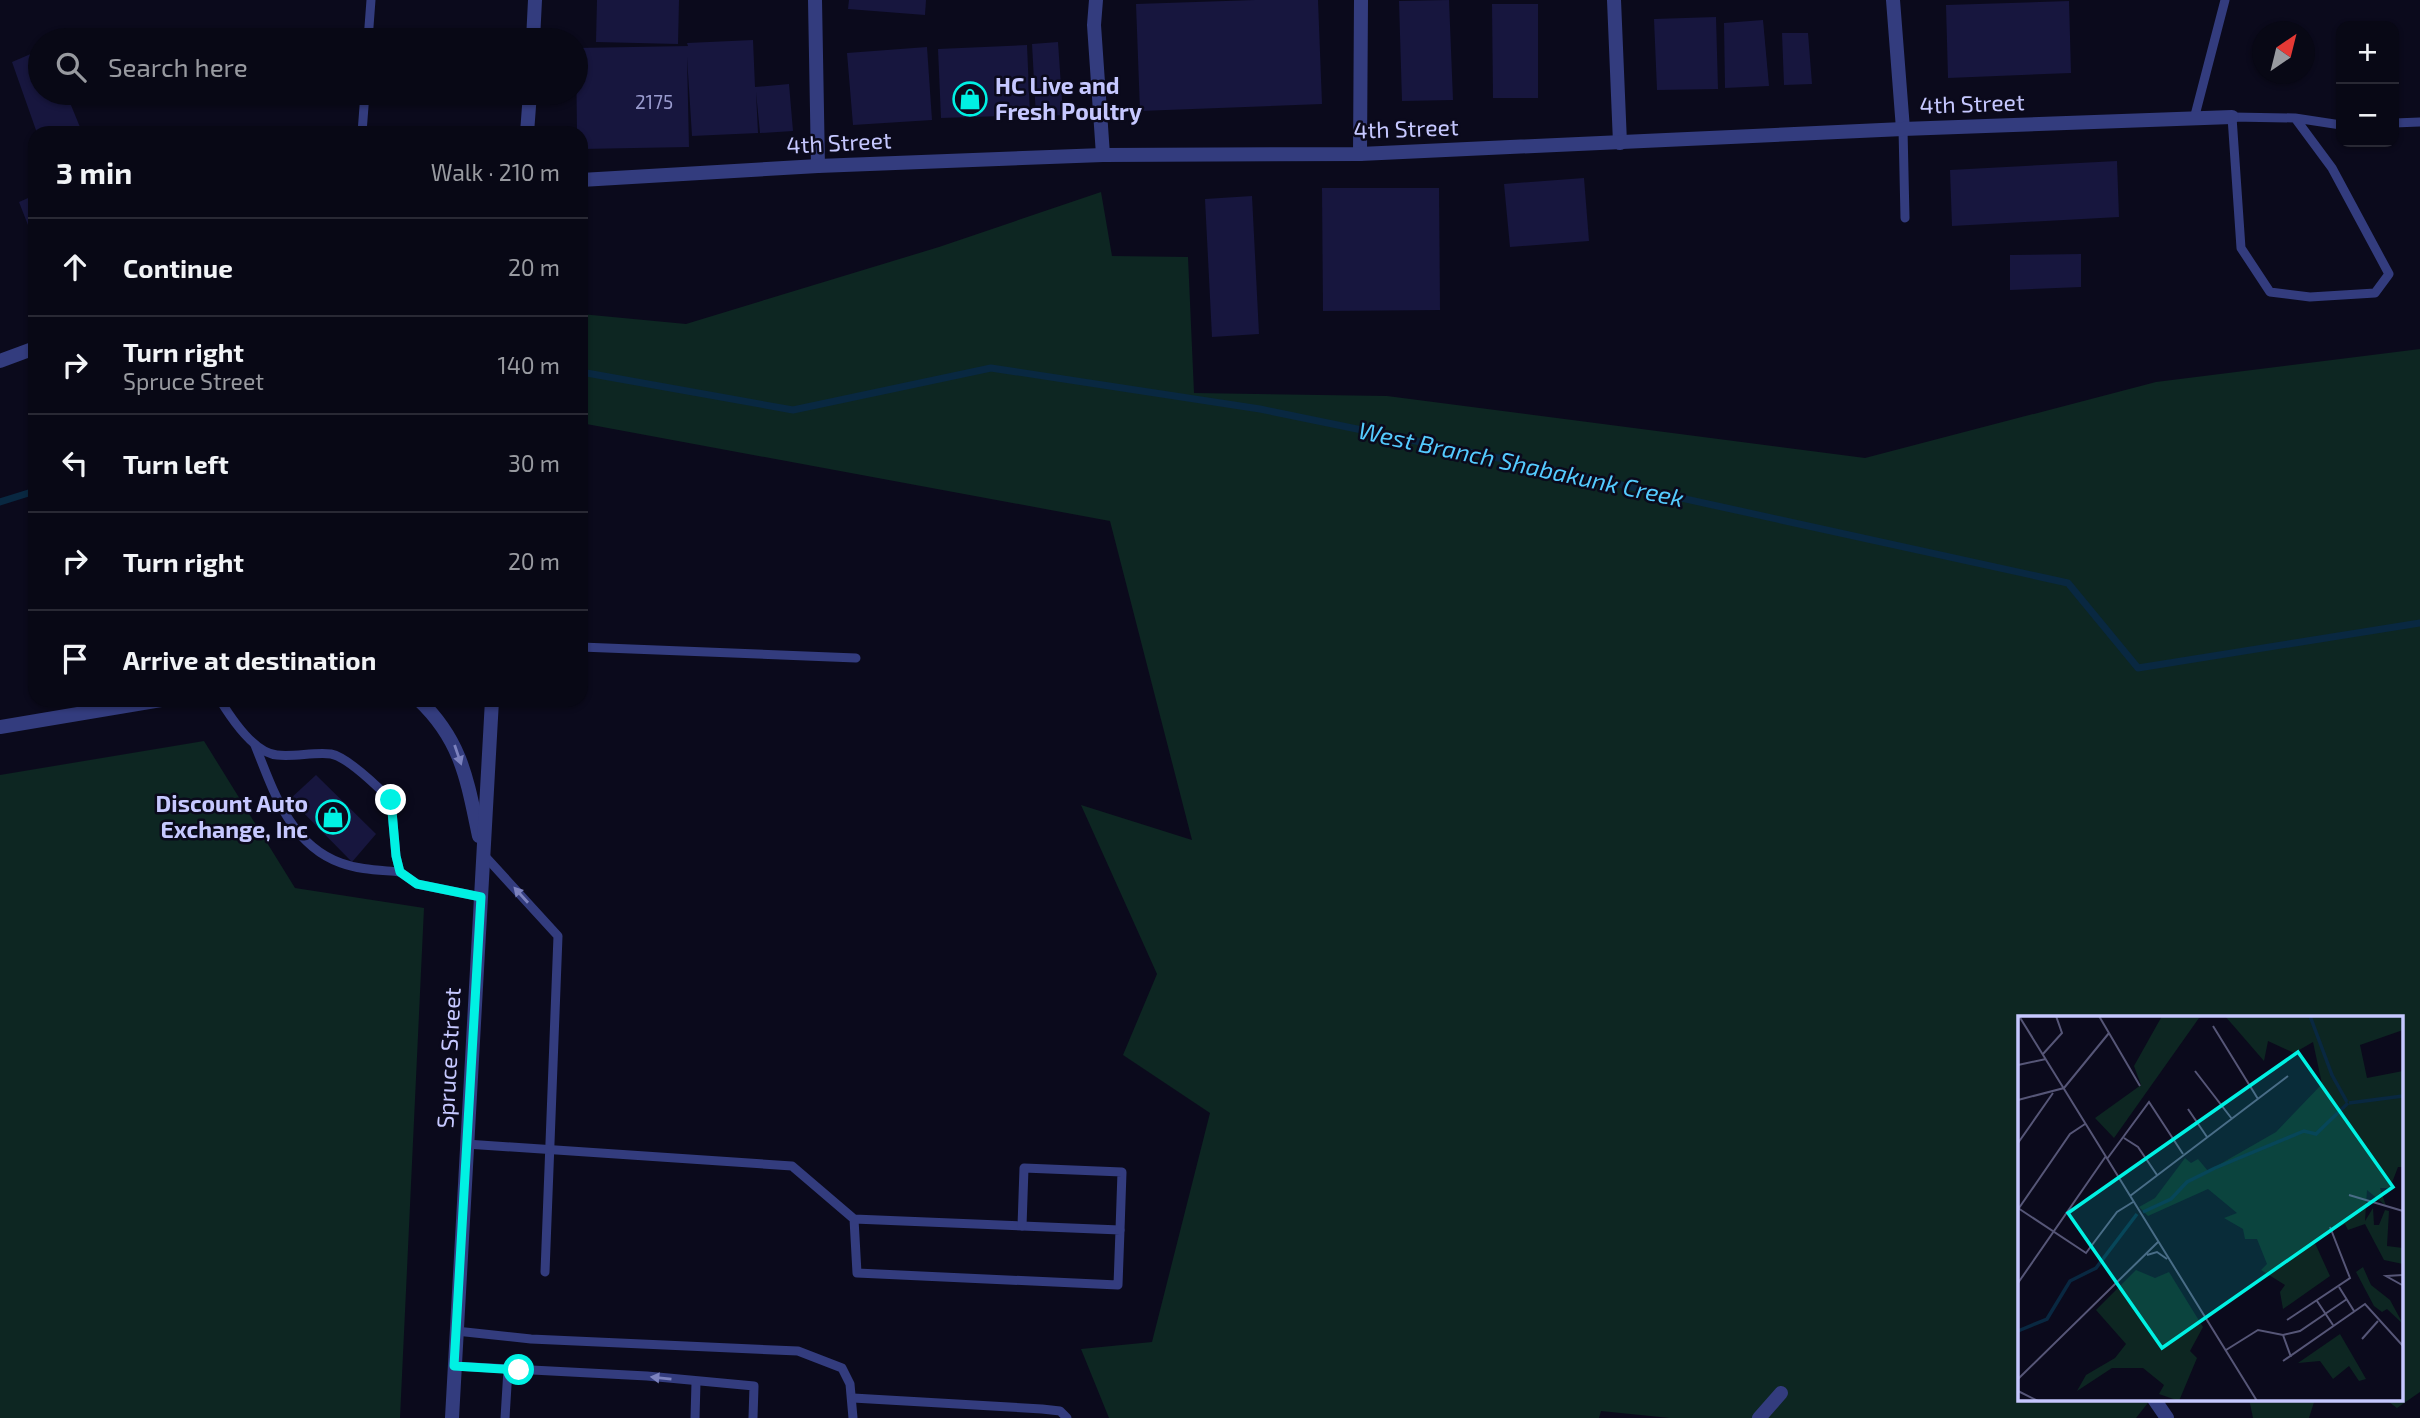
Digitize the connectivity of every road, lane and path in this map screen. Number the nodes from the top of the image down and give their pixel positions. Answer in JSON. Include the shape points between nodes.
{"nodes":[{"id":1,"x":371,"y":0,"type":"edge"},
{"id":2,"x":535,"y":0,"type":"edge"},
{"id":3,"x":816,"y":0,"type":"edge"},
{"id":4,"x":1096,"y":0,"type":"edge"},
{"id":5,"x":1361,"y":0,"type":"edge"},
{"id":6,"x":1614,"y":0,"type":"edge"},
{"id":7,"x":1893,"y":0,"type":"edge"},
{"id":8,"x":2225,"y":0,"type":"edge"},
{"id":9,"x":369,"y":28,"type":"edge"},
{"id":10,"x":534,"y":28,"type":"edge"},
{"id":11,"x":364,"y":105,"type":"edge"},
{"id":12,"x":529,"y":105,"type":"edge"},
{"id":13,"x":2232,"y":117,"type":"junction"},
{"id":14,"x":2295,"y":118,"type":"junction"},
{"id":15,"x":2194,"y":119,"type":"junction"},
{"id":16,"x":2420,"y":122,"type":"edge"},
{"id":17,"x":2399,"y":123,"type":"edge"},
{"id":18,"x":2336,"y":124,"type":"edge"},
{"id":19,"x":363,"y":126,"type":"edge"},
{"id":20,"x":528,"y":126,"type":"edge"},
{"id":21,"x":1903,"y":129,"type":"junction"},
{"id":22,"x":1620,"y":143,"type":"junction"},
{"id":23,"x":1360,"y":154,"type":"junction"},
{"id":24,"x":1103,"y":155,"type":"junction"},
{"id":25,"x":818,"y":166,"type":"junction"},
{"id":26,"x":588,"y":180,"type":"edge"},
{"id":27,"x":1905,"y":218,"type":"dead end"},
{"id":28,"x":28,"y":351,"type":"edge"},
{"id":29,"x":0,"y":361,"type":"edge"},
{"id":30,"x":588,"y":647,"type":"edge"},
{"id":31,"x":856,"y":658,"type":"dead end"},
{"id":32,"x":119,"y":707,"type":"edge"},
{"id":33,"x":224,"y":707,"type":"edge"},
{"id":34,"x":426,"y":707,"type":"edge"},
{"id":35,"x":492,"y":707,"type":"edge"},
{"id":36,"x":0,"y":727,"type":"edge"},
{"id":37,"x":254,"y":743,"type":"junction"},
{"id":38,"x":483,"y":854,"type":"junction"},
{"id":39,"x":400,"y":872,"type":"junction"},
{"id":40,"x":481,"y":897,"type":"junction"},
{"id":41,"x":466,"y":1144,"type":"junction"},
{"id":42,"x":551,"y":1150,"type":"junction"},
{"id":43,"x":854,"y":1219,"type":"junction"},
{"id":44,"x":1021,"y":1226,"type":"junction"},
{"id":45,"x":1120,"y":1230,"type":"junction"},
{"id":46,"x":545,"y":1272,"type":"dead end"},
{"id":47,"x":456,"y":1331,"type":"junction"},
{"id":48,"x":454,"y":1366,"type":"junction"},
{"id":49,"x":508,"y":1368,"type":"junction"},
{"id":50,"x":696,"y":1382,"type":"junction"},
{"id":51,"x":1781,"y":1393,"type":"dead end"},
{"id":52,"x":853,"y":1398,"type":"junction"},
{"id":53,"x":2155,"y":1400,"type":"edge"},
{"id":54,"x":452,"y":1418,"type":"edge"},
{"id":55,"x":505,"y":1418,"type":"edge"},
{"id":56,"x":695,"y":1418,"type":"edge"},
{"id":57,"x":753,"y":1418,"type":"edge"},
{"id":58,"x":853,"y":1418,"type":"edge"},
{"id":59,"x":1067,"y":1418,"type":"edge"},
{"id":60,"x":1759,"y":1418,"type":"edge"},
{"id":61,"x":2167,"y":1418,"type":"edge"}],
"edges":[{"from":1,"to":9,"type":"lane"},
{"from":2,"to":10,"type":"street"},
{"from":3,"to":25,"type":"street"},
{"from":4,"to":24,"type":"street"},
{"from":5,"to":23,"type":"street"},
{"from":6,"to":22,"type":"street"},
{"from":7,"to":21,"type":"street"},
{"from":8,"to":15,"type":"lane"},
{"from":11,"to":19,"type":"lane"},
{"from":12,"to":20,"type":"street"},
{"from":13,"to":14,"type":"lane"},
{"from":13,"to":14,"type":"lane","via":[[2241,248],[2270,292],[2310,297],[2375,293],[2389,274],[2332,168]]},
{"from":13,"to":15,"type":"street","name":"4th Street"},
{"from":14,"to":18,"type":"lane"},
{"from":15,"to":21,"type":"street","name":"4th Street"},
{"from":16,"to":17,"type":"lane"},
{"from":21,"to":22,"type":"street","name":"4th Street"},
{"from":21,"to":27,"type":"lane"},
{"from":22,"to":23,"type":"street","name":"4th Street"},
{"from":23,"to":24,"type":"street","name":"4th Street"},
{"from":24,"to":25,"type":"street","name":"4th Street"},
{"from":25,"to":26,"type":"street","name":"4th Street"},
{"from":28,"to":29,"type":"street"},
{"from":30,"to":31,"type":"lane"},
{"from":32,"to":36,"type":"street"},
{"from":33,"to":37,"type":"lane"},
{"from":34,"to":38,"type":"street","one_way":true,"via":[[453,740]]},
{"from":35,"to":38,"type":"street","name":"Spruce Street"},
{"from":37,"to":39,"type":"lane","via":[[289,822],[316,850],[362,868]]},
{"from":37,"to":39,"type":"lane","via":[[273,755],[333,754],[364,775],[391,800]]},
{"from":38,"to":40,"type":"street","name":"Spruce Street"},
{"from":42,"to":38,"type":"lane","one_way":true,"via":[[558,936]]},
{"from":39,"to":40,"type":"lane","via":[[417,884]]},
{"from":40,"to":41,"type":"street","name":"Spruce Street"},
{"from":41,"to":42,"type":"lane"},
{"from":41,"to":47,"type":"street","name":"Spruce Street"},
{"from":42,"to":43,"type":"lane","via":[[792,1166]]},
{"from":42,"to":46,"type":"lane"},
{"from":43,"to":44,"type":"lane"},
{"from":43,"to":45,"type":"lane","via":[[857,1273],[1118,1285]]},
{"from":44,"to":45,"type":"lane"},
{"from":44,"to":45,"type":"lane","via":[[1024,1168],[1122,1172]]},
{"from":47,"to":48,"type":"street","name":"Spruce Street"},
{"from":47,"to":52,"type":"lane","via":[[531,1339],[798,1351],[842,1368]]},
{"from":48,"to":49,"type":"lane"},
{"from":48,"to":54,"type":"street","name":"Spruce Street"},
{"from":50,"to":49,"type":"lane","one_way":true},
{"from":49,"to":55,"type":"lane"},
{"from":50,"to":56,"type":"lane"},
{"from":50,"to":57,"type":"lane","via":[[754,1386]]},
{"from":51,"to":60,"type":"street"},
{"from":52,"to":58,"type":"lane"},
{"from":52,"to":59,"type":"lane","via":[[1042,1409],[1060,1411]]},
{"from":53,"to":61,"type":"street"}]}
